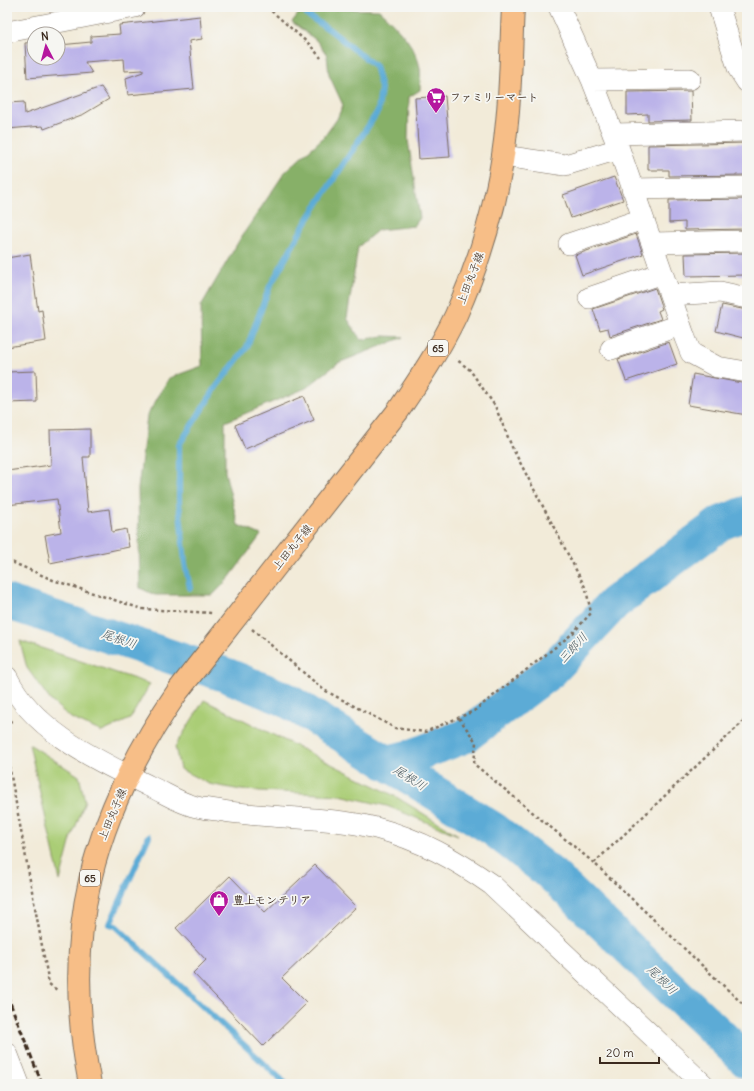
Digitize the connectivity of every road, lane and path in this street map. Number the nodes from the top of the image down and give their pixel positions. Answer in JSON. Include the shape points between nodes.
{"nodes":[{"id":1,"x":135,"y":7,"type":"edge"},
{"id":2,"x":267,"y":7,"type":"edge"},
{"id":3,"x":512,"y":7,"type":"edge"},
{"id":4,"x":559,"y":7,"type":"edge"},
{"id":5,"x":719,"y":7,"type":"edge"},
{"id":6,"x":7,"y":32,"type":"edge"},
{"id":7,"x":321,"y":58,"type":"dead end"},
{"id":8,"x":690,"y":79,"type":"dead end"},
{"id":9,"x":592,"y":80,"type":"junction"},
{"id":10,"x":747,"y":82,"type":"edge"},
{"id":11,"x":747,"y":131,"type":"edge"},
{"id":12,"x":616,"y":142,"type":"junction"},
{"id":13,"x":503,"y":156,"type":"junction"},
{"id":14,"x":747,"y":187,"type":"edge"},
{"id":15,"x":632,"y":189,"type":"junction"},
{"id":16,"x":643,"y":218,"type":"junction"},
{"id":17,"x":747,"y":241,"type":"edge"},
{"id":18,"x":652,"y":243,"type":"junction"},
{"id":19,"x":570,"y":244,"type":"dead end"},
{"id":20,"x":662,"y":273,"type":"junction"},
{"id":21,"x":670,"y":295,"type":"junction"},
{"id":22,"x":590,"y":298,"type":"dead end"},
{"id":23,"x":747,"y":298,"type":"edge"},
{"id":24,"x":680,"y":325,"type":"junction"},
{"id":25,"x":438,"y":346,"type":"junction"},
{"id":26,"x":611,"y":349,"type":"dead end"},
{"id":27,"x":747,"y":372,"type":"edge"},
{"id":28,"x":7,"y":560,"type":"edge"},
{"id":29,"x":231,"y":623,"type":"junction"},
{"id":30,"x":7,"y":677,"type":"edge"},
{"id":31,"x":460,"y":718,"type":"junction"},
{"id":32,"x":747,"y":718,"type":"edge"},
{"id":33,"x":14,"y":719,"type":"dead end"},
{"id":34,"x":7,"y":728,"type":"edge"},
{"id":35,"x":7,"y":754,"type":"edge"},
{"id":36,"x":128,"y":776,"type":"junction"},
{"id":37,"x":594,"y":863,"type":"junction"},
{"id":38,"x":57,"y":990,"type":"dead end"},
{"id":39,"x":747,"y":1008,"type":"edge"},
{"id":40,"x":7,"y":1054,"type":"edge"},
{"id":41,"x":19,"y":1084,"type":"edge"},
{"id":42,"x":90,"y":1084,"type":"edge"},
{"id":43,"x":703,"y":1084,"type":"edge"}],
"edges":[{"from":1,"to":6,"type":"street"},
{"from":2,"to":7,"type":"path"},
{"from":3,"to":13,"type":"main road","name":"上田丸子線","number":"65","via":[[508,107]]},
{"from":4,"to":9,"type":"street"},
{"from":5,"to":10,"type":"street","via":[[738,68]]},
{"from":8,"to":9,"type":"street"},
{"from":9,"to":12,"type":"street"},
{"from":11,"to":12,"type":"street"},
{"from":12,"to":13,"type":"street","via":[[565,165]]},
{"from":12,"to":15,"type":"street"},
{"from":13,"to":25,"type":"main road","name":"上田丸子線","number":"65","via":[[485,238],[455,316]]},
{"from":14,"to":15,"type":"street"},
{"from":15,"to":16,"type":"street"},
{"from":16,"to":18,"type":"street"},
{"from":16,"to":19,"type":"street"},
{"from":17,"to":18,"type":"street"},
{"from":18,"to":20,"type":"street"},
{"from":20,"to":21,"type":"street"},
{"from":20,"to":22,"type":"street"},
{"from":21,"to":23,"type":"street","via":[[720,292]]},
{"from":21,"to":24,"type":"street"},
{"from":24,"to":26,"type":"street"},
{"from":24,"to":27,"type":"street","via":[[691,353],[717,366]]},
{"from":25,"to":29,"type":"main road","name":"上田丸子線","number":"65","via":[[398,411],[310,526]]},
{"from":25,"to":31,"type":"path","via":[[470,370],[495,406],[512,446],[586,589],[591,613],[572,634],[474,712]]},
{"from":28,"to":29,"type":"path","via":[[53,580],[142,609]]},
{"from":29,"to":31,"type":"path","via":[[324,690],[395,728],[425,732]]},
{"from":29,"to":36,"type":"main road","name":"上田丸子線","number":"65","via":[[162,714]]},
{"from":30,"to":36,"type":"street","via":[[26,706],[49,729]]},
{"from":31,"to":37,"type":"path","via":[[476,742],[474,764]]},
{"from":32,"to":37,"type":"path"},
{"from":33,"to":34,"type":"path"},
{"from":35,"to":38,"type":"path","via":[[49,984]]},
{"from":36,"to":42,"type":"main road","name":"上田丸子線","number":"65","via":[[110,813],[97,849],[81,926],[78,1004]]},
{"from":36,"to":43,"type":"street","via":[[192,806],[252,816],[375,828],[411,839],[458,861],[492,885]]},
{"from":37,"to":39,"type":"path"},
{"from":40,"to":41,"type":"street"}]}
